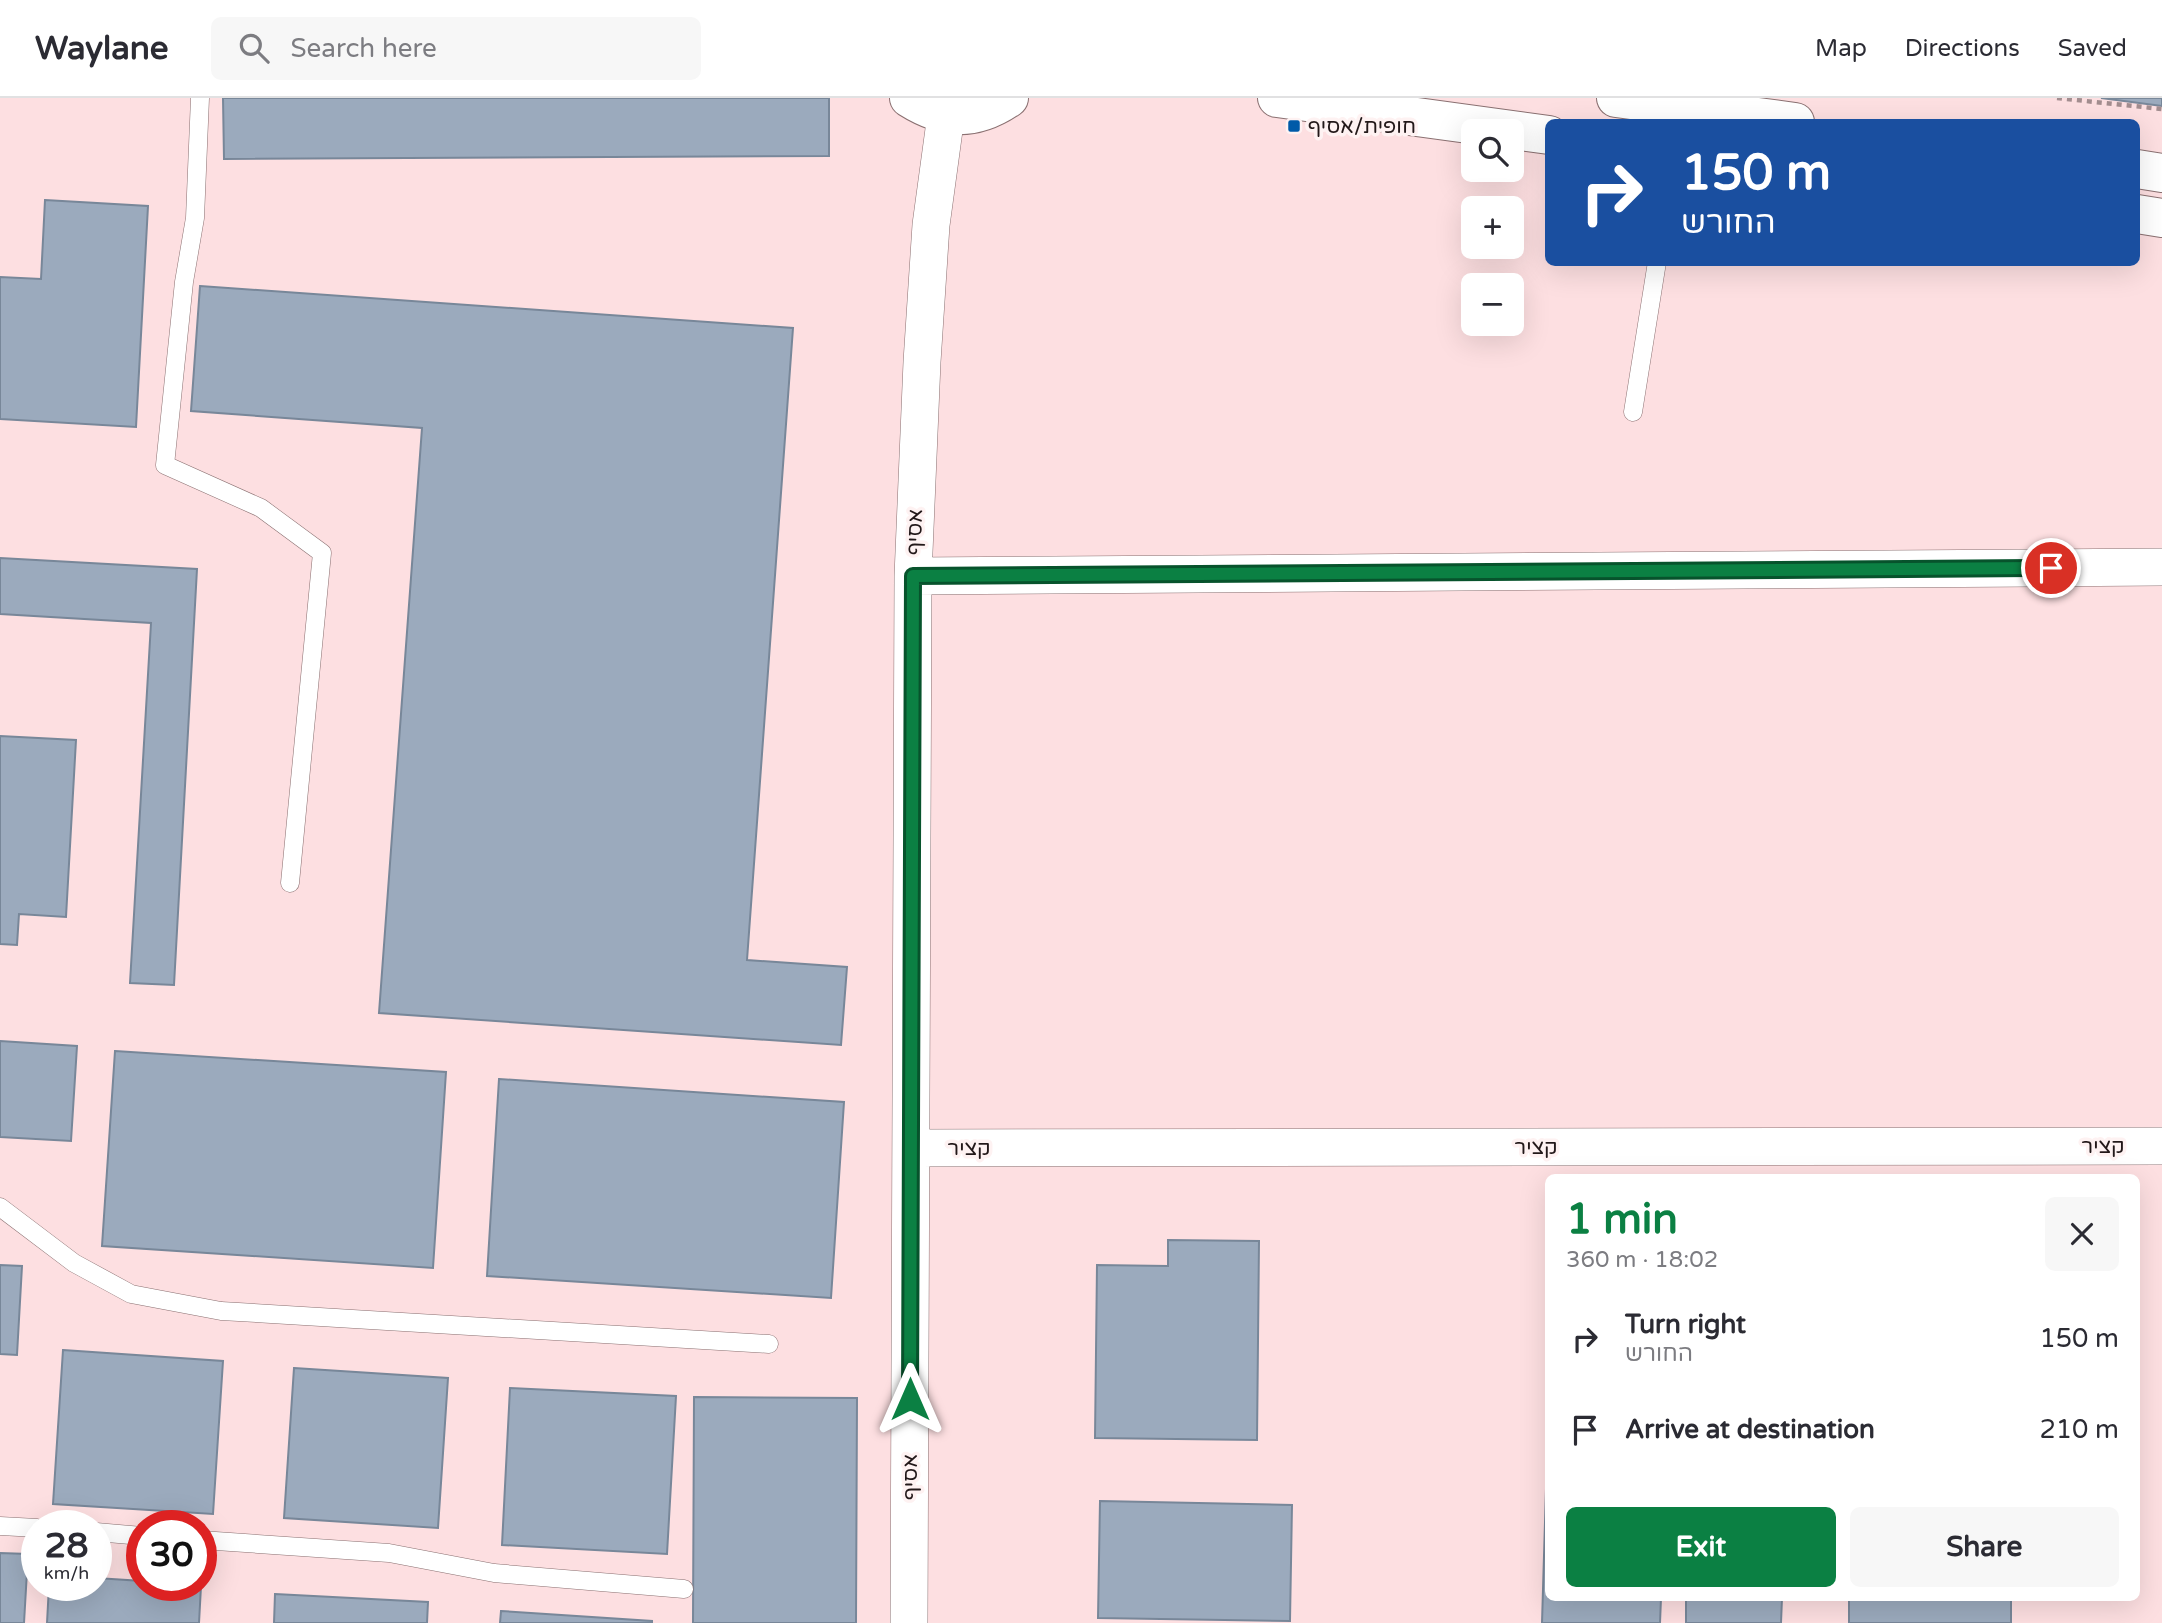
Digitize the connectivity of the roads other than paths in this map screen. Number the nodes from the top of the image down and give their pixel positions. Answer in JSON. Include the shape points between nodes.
{"nodes":[{"id":1,"x":200,"y":98,"type":"edge"},
{"id":2,"x":909,"y":98,"type":"edge"},
{"id":3,"x":1009,"y":98,"type":"edge"},
{"id":4,"x":1277,"y":98,"type":"edge"},
{"id":5,"x":1616,"y":98,"type":"edge"},
{"id":6,"x":1687,"y":103,"type":"edge"},
{"id":7,"x":946,"y":115,"type":"junction"},
{"id":8,"x":1778,"y":119,"type":"edge"},
{"id":9,"x":1545,"y":134,"type":"edge"},
{"id":10,"x":2140,"y":169,"type":"edge"},
{"id":11,"x":2162,"y":173,"type":"edge"},
{"id":12,"x":2140,"y":215,"type":"edge"},
{"id":13,"x":2162,"y":218,"type":"edge"},
{"id":14,"x":1656,"y":266,"type":"edge"},
{"id":15,"x":1633,"y":412,"type":"dead end"},
{"id":16,"x":2162,"y":567,"type":"edge"},
{"id":17,"x":913,"y":576,"type":"junction"},
{"id":18,"x":290,"y":883,"type":"dead end"},
{"id":19,"x":2162,"y":1146,"type":"edge"},
{"id":20,"x":911,"y":1148,"type":"junction"},
{"id":21,"x":0,"y":1207,"type":"edge"},
{"id":22,"x":769,"y":1344,"type":"dead end"},
{"id":23,"x":0,"y":1525,"type":"edge"},
{"id":24,"x":21,"y":1527,"type":"edge"},
{"id":25,"x":217,"y":1541,"type":"edge"},
{"id":26,"x":684,"y":1589,"type":"dead end"},
{"id":27,"x":909,"y":1623,"type":"edge"}],
"edges":[{"from":1,"to":18,"type":"lane","via":[[195,218],[165,465],[261,508],[322,553]]},
{"from":2,"to":7,"type":"main road"},
{"from":3,"to":7,"type":"main road","via":[[982,112]]},
{"from":4,"to":9,"type":"main road"},
{"from":5,"to":6,"type":"main road"},
{"from":6,"to":8,"type":"main road"},
{"from":7,"to":17,"type":"street","name":"אסיף","via":[[930,225]]},
{"from":10,"to":11,"type":"main road"},
{"from":12,"to":13,"type":"main road"},
{"from":14,"to":15,"type":"lane"},
{"from":16,"to":17,"type":"street"},
{"from":17,"to":20,"type":"street","name":"אסיף"},
{"from":19,"to":20,"type":"street","name":"קציר"},
{"from":20,"to":27,"type":"street","name":"אסיף"},
{"from":21,"to":22,"type":"lane","via":[[74,1263],[131,1294],[221,1311]]},
{"from":23,"to":24,"type":"lane"},
{"from":25,"to":26,"type":"lane","via":[[389,1553],[494,1573]]}]}
